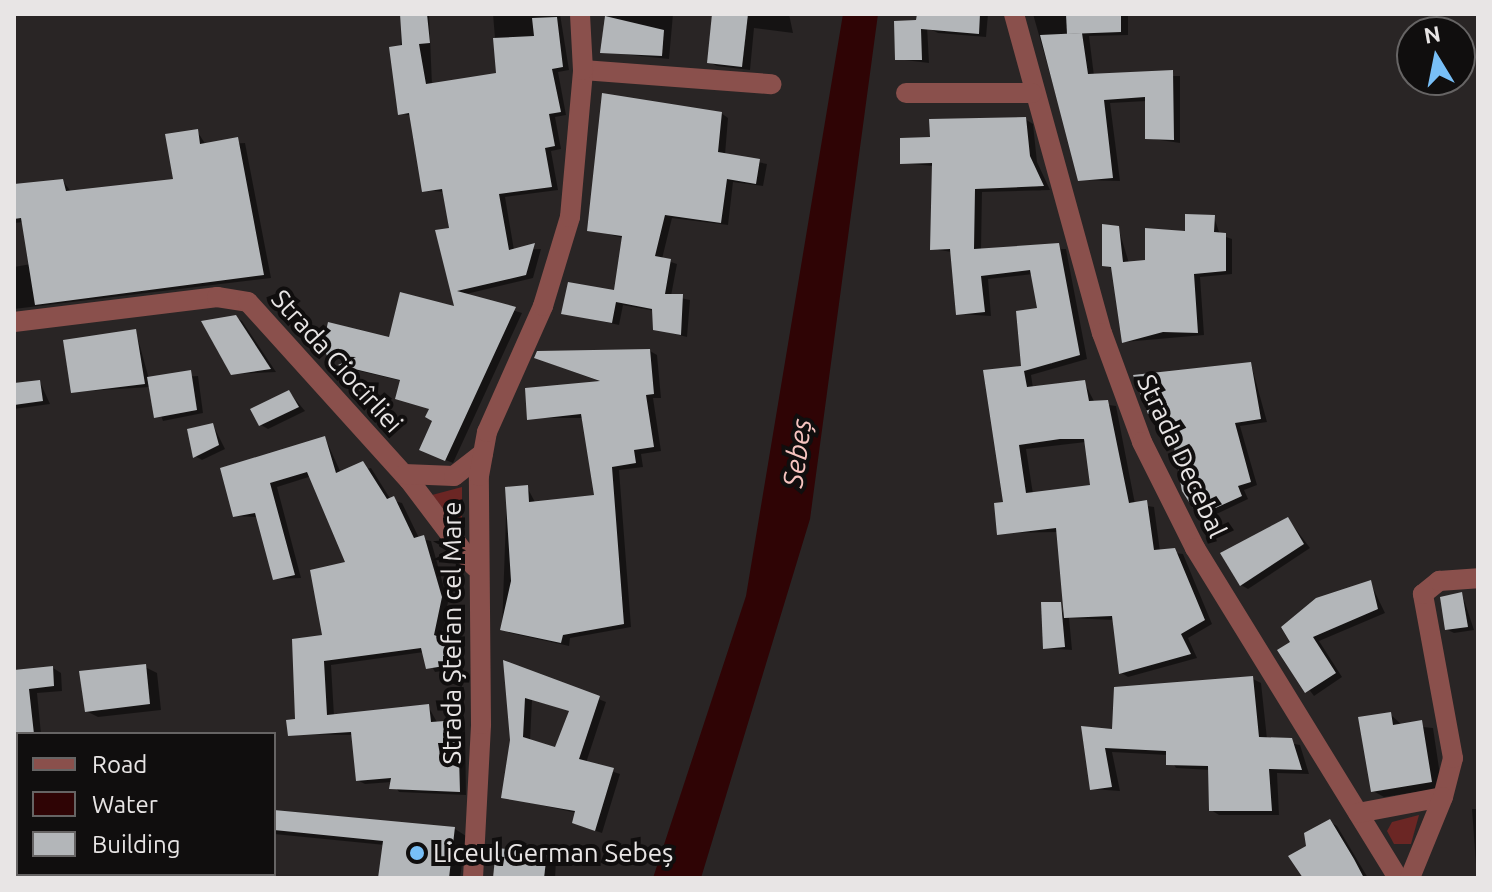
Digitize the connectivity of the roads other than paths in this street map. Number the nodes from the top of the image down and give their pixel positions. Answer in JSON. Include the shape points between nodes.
{"nodes":[{"id":1,"x":580,"y":14,"type":"edge"},
{"id":2,"x":1014,"y":14,"type":"edge"},
{"id":3,"x":583,"y":70,"type":"junction"},
{"id":4,"x":771,"y":84,"type":"dead end"},
{"id":5,"x":906,"y":93,"type":"dead end"},
{"id":6,"x":1032,"y":93,"type":"junction"},
{"id":7,"x":14,"y":322,"type":"edge"},
{"id":8,"x":483,"y":453,"type":"junction"},
{"id":9,"x":404,"y":474,"type":"junction"},
{"id":10,"x":474,"y":566,"type":"junction"},
{"id":11,"x":1478,"y":578,"type":"edge"},
{"id":12,"x":1443,"y":797,"type":"junction"},
{"id":13,"x":1358,"y":813,"type":"junction"},
{"id":14,"x":473,"y":878,"type":"edge"},
{"id":15,"x":1398,"y":878,"type":"edge"},
{"id":16,"x":1410,"y":878,"type":"edge"}],
"edges":[{"from":1,"to":3,"type":"street","name":"Strada Ștefan cel Mare"},
{"from":2,"to":6,"type":"street","name":"Strada Decebal"},
{"from":3,"to":4,"type":"street"},
{"from":3,"to":8,"type":"street","name":"Strada Ștefan cel Mare","via":[[577,169],[559,260]]},
{"from":5,"to":6,"type":"street"},
{"from":6,"to":13,"type":"street","name":"Strada Decebal","via":[[1105,344],[1142,442],[1195,548]]},
{"from":7,"to":9,"type":"street","name":"Strada Ciocîrliei","via":[[217,297],[248,302]]},
{"from":8,"to":9,"type":"street","via":[[454,476]]},
{"from":8,"to":10,"type":"street","name":"Strada Ștefan cel Mare"},
{"from":9,"to":10,"type":"street","name":"Strada Ciocîrliei"},
{"from":10,"to":14,"type":"street","name":"Strada Ștefan cel Mare","via":[[481,724]]},
{"from":11,"to":12,"type":"street","via":[[1439,581],[1423,594],[1453,758]]},
{"from":12,"to":13,"type":"street"},
{"from":12,"to":16,"type":"street"},
{"from":13,"to":15,"type":"street","name":"Strada Decebal"}]}
